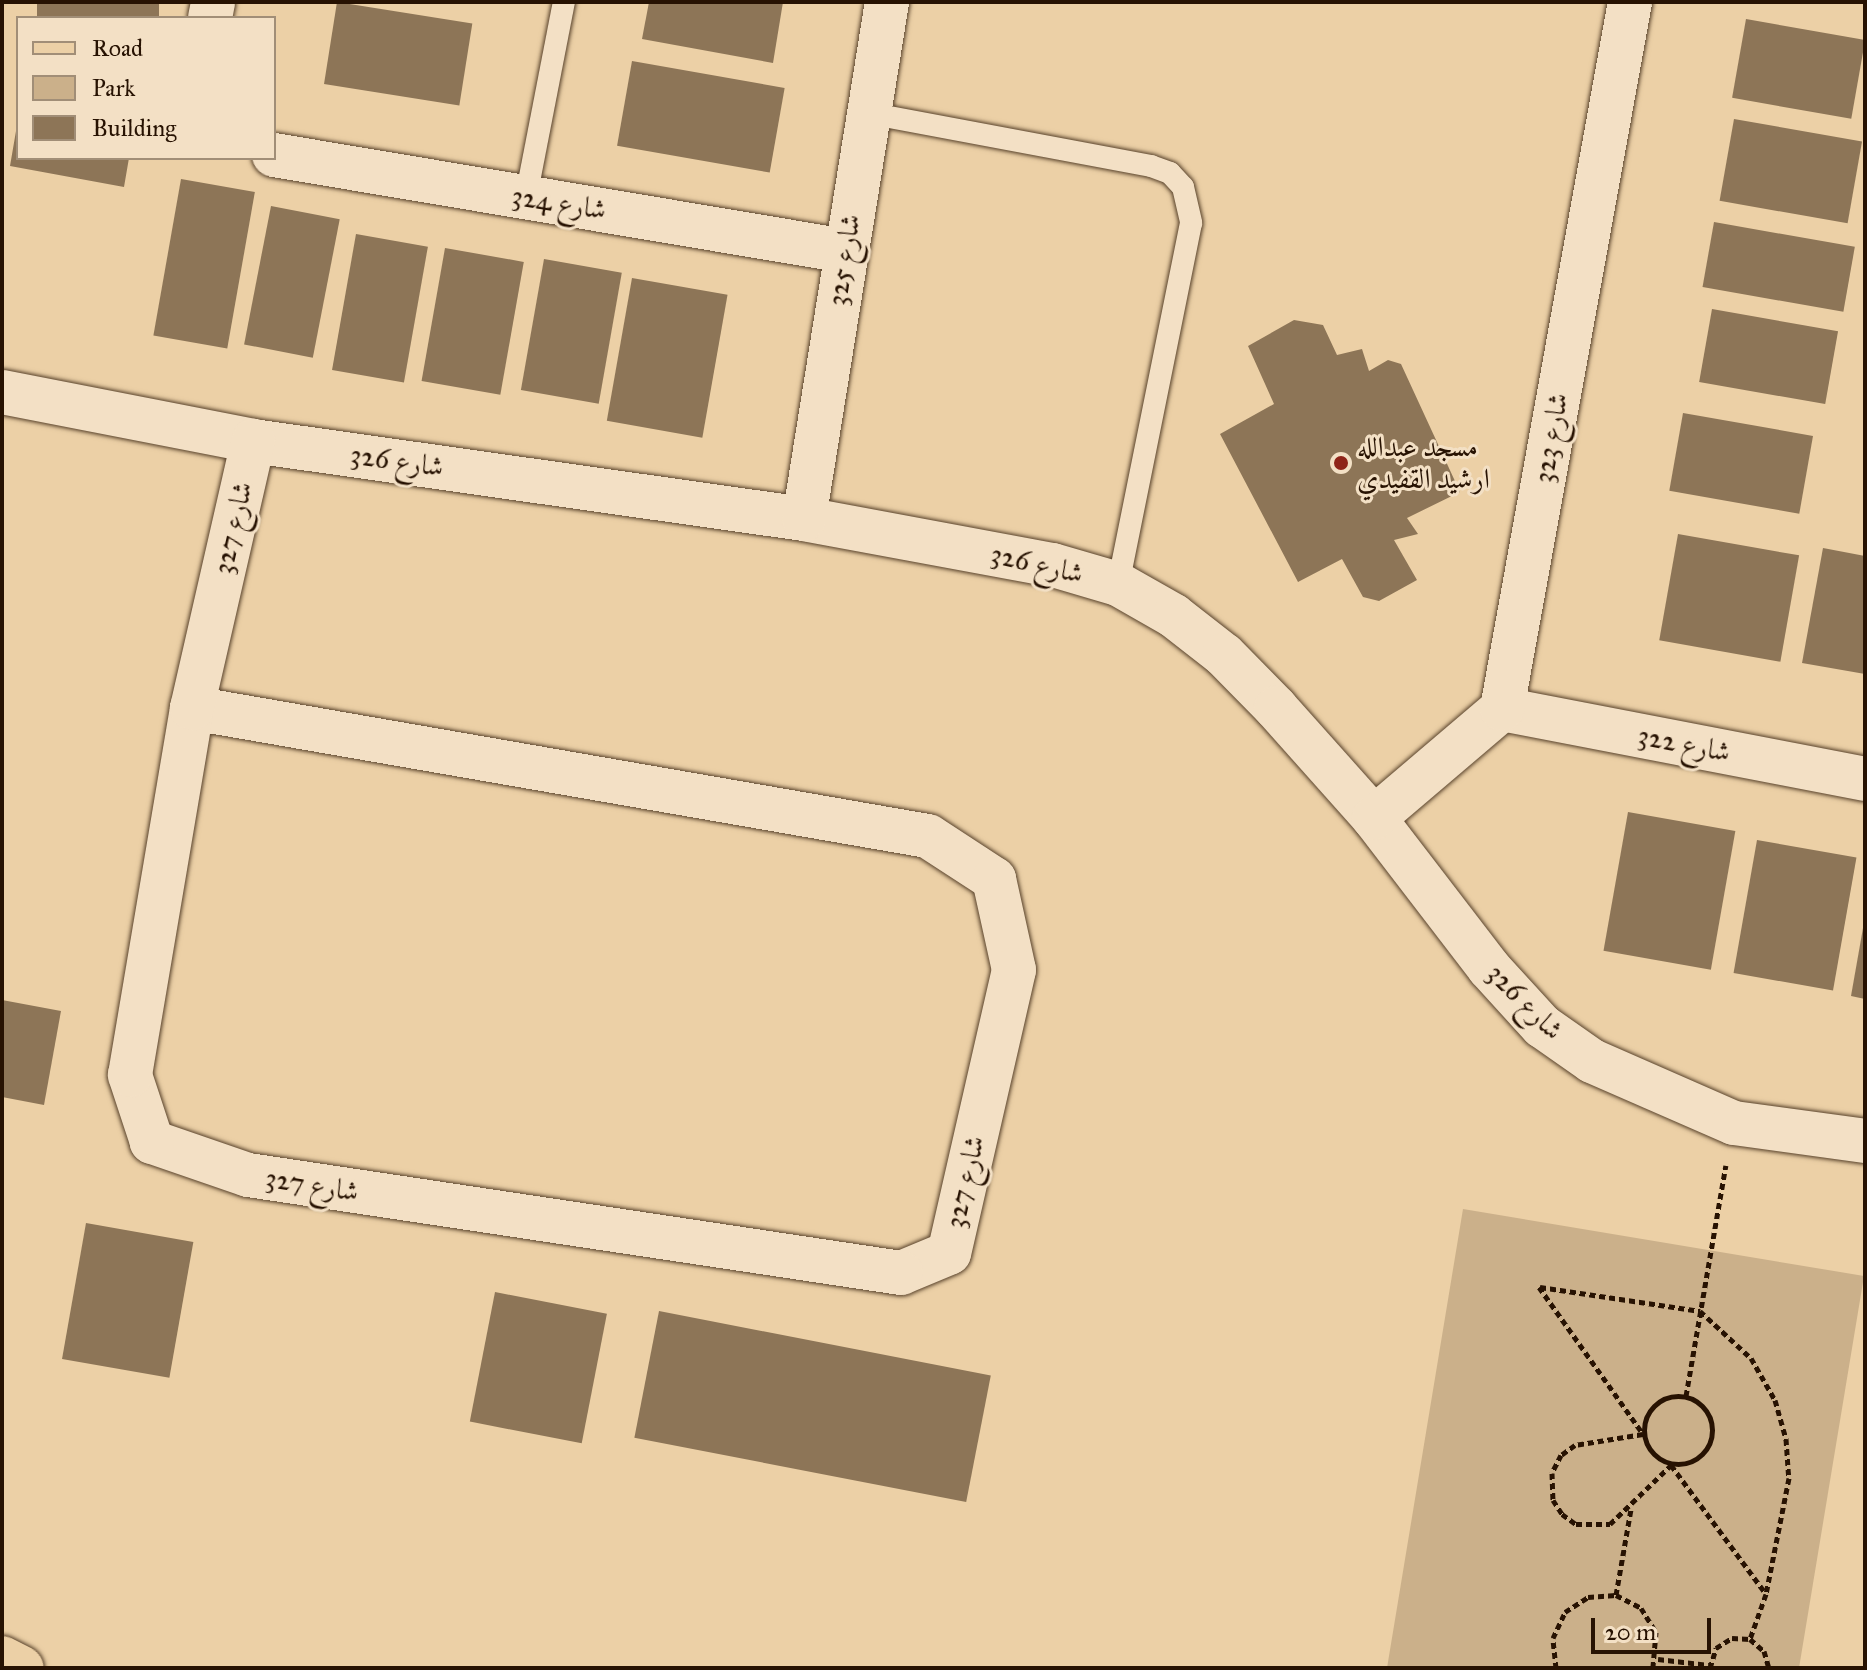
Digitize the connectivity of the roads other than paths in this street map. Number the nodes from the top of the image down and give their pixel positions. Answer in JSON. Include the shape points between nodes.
{"nodes":[{"id":1,"x":564,"y":2,"type":"edge"},
{"id":2,"x":887,"y":2,"type":"edge"},
{"id":3,"x":1630,"y":2,"type":"edge"},
{"id":4,"x":868,"y":113,"type":"junction"},
{"id":5,"x":276,"y":155,"type":"edge"},
{"id":6,"x":526,"y":197,"type":"junction"},
{"id":7,"x":845,"y":251,"type":"junction"},
{"id":8,"x":2,"y":392,"type":"edge"},
{"id":9,"x":253,"y":441,"type":"junction"},
{"id":10,"x":804,"y":519,"type":"junction"},
{"id":11,"x":1118,"y":584,"type":"junction"},
{"id":12,"x":192,"y":708,"type":"junction"},
{"id":13,"x":1502,"y":709,"type":"junction"},
{"id":14,"x":1865,"y":779,"type":"edge"},
{"id":15,"x":1374,"y":818,"type":"junction"},
{"id":16,"x":1865,"y":1141,"type":"edge"},
{"id":17,"x":2,"y":1658,"type":"edge"},
{"id":18,"x":22,"y":1668,"type":"edge"}],
"edges":[{"from":1,"to":6,"type":"lane"},
{"from":2,"to":4,"type":"street","name":"شارع 325"},
{"from":3,"to":13,"type":"street","name":"شارع 323"},
{"from":4,"to":7,"type":"street","name":"شارع 325"},
{"from":4,"to":11,"type":"lane","via":[[1151,166],[1170,173],[1183,187],[1191,223]]},
{"from":5,"to":6,"type":"street","name":"شارع 324"},
{"from":6,"to":7,"type":"street","name":"شارع 324"},
{"from":7,"to":10,"type":"street","name":"شارع 325"},
{"from":8,"to":9,"type":"street","name":"شارع 326"},
{"from":9,"to":10,"type":"street","name":"شارع 326"},
{"from":9,"to":12,"type":"street","name":"شارع 327"},
{"from":10,"to":11,"type":"street","name":"شارع 326","via":[[1053,565]]},
{"from":11,"to":15,"type":"street","name":"شارع 326","via":[[1174,616],[1224,655]]},
{"from":12,"to":12,"type":"street","name":"شارع 327","via":[[130,1075],[152,1142],[248,1175],[901,1273],[949,1253],[1014,970],[994,879],[928,836]]},
{"from":13,"to":14,"type":"street","name":"شارع 322"},
{"from":13,"to":15,"type":"street"},
{"from":15,"to":16,"type":"street","name":"شارع 326","via":[[1489,968],[1542,1026],[1592,1061],[1734,1123]]},
{"from":17,"to":18,"type":"main road"}]}
